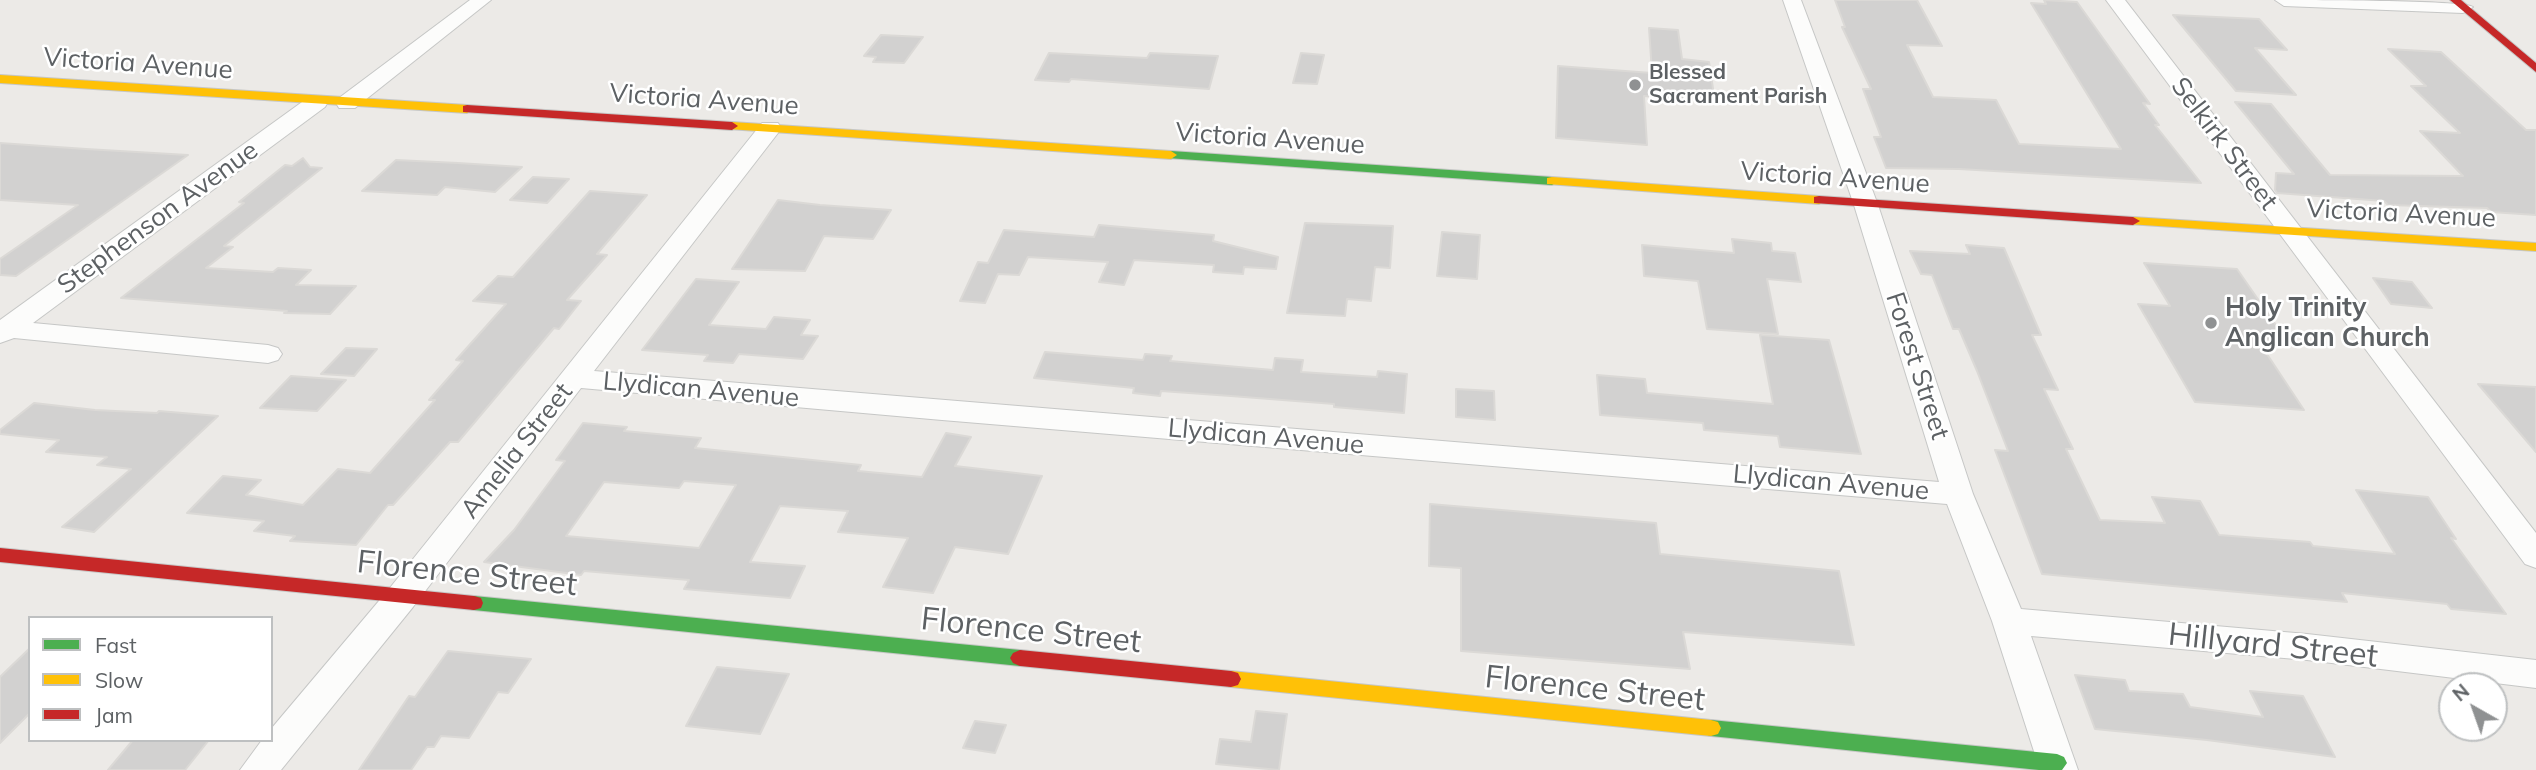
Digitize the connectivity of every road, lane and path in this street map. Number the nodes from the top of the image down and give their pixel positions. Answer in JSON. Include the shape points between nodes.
{"nodes":[{"id":1,"x":482,"y":0,"type":"edge"},
{"id":2,"x":1792,"y":0,"type":"edge"},
{"id":3,"x":2115,"y":0,"type":"edge"},
{"id":4,"x":2284,"y":0,"type":"edge"},
{"id":5,"x":2459,"y":4,"type":"edge"},
{"id":6,"x":2536,"y":69,"type":"edge"},
{"id":7,"x":0,"y":79,"type":"edge"},
{"id":8,"x":317,"y":102,"type":"junction"},
{"id":9,"x":347,"y":103,"type":"junction"},
{"id":10,"x":770,"y":128,"type":"junction"},
{"id":11,"x":1866,"y":205,"type":"junction"},
{"id":12,"x":2291,"y":232,"type":"junction"},
{"id":13,"x":2536,"y":247,"type":"edge"},
{"id":14,"x":3,"y":331,"type":"edge"},
{"id":15,"x":268,"y":354,"type":"dead end"},
{"id":16,"x":574,"y":378,"type":"junction"},
{"id":17,"x":1958,"y":494,"type":"junction"},
{"id":18,"x":0,"y":555,"type":"edge"},
{"id":19,"x":2536,"y":556,"type":"edge"},
{"id":20,"x":401,"y":598,"type":"junction"},
{"id":21,"x":2009,"y":621,"type":"junction"},
{"id":22,"x":2536,"y":674,"type":"edge"},
{"id":23,"x":2058,"y":767,"type":"edge"},
{"id":24,"x":259,"y":770,"type":"edge"}],
"edges":[{"from":1,"to":9,"type":"street"},
{"from":2,"to":11,"type":"street","name":"Forest Street"},
{"from":3,"to":12,"type":"street","name":"Selkirk Street"},
{"from":4,"to":5,"type":"street"},
{"from":5,"to":6,"type":"street"},
{"from":7,"to":8,"type":"street","name":"Victoria Avenue"},
{"from":8,"to":9,"type":"street","name":"Victoria Avenue"},
{"from":8,"to":14,"type":"street","name":"Stephenson Avenue"},
{"from":9,"to":10,"type":"street","name":"Victoria Avenue"},
{"from":10,"to":11,"type":"street","name":"Victoria Avenue"},
{"from":10,"to":16,"type":"street","name":"Amelia Street"},
{"from":11,"to":12,"type":"street","name":"Victoria Avenue"},
{"from":11,"to":17,"type":"street","name":"Forest Street"},
{"from":12,"to":13,"type":"street","name":"Victoria Avenue"},
{"from":12,"to":19,"type":"street","name":"Selkirk Street"},
{"from":14,"to":15,"type":"street"},
{"from":16,"to":17,"type":"street","name":"Llydican Avenue"},
{"from":16,"to":20,"type":"street","name":"Amelia Street"},
{"from":17,"to":21,"type":"street","name":"Forest Street"},
{"from":18,"to":20,"type":"street","name":"Florence Street"},
{"from":20,"to":23,"type":"street","name":"Florence Street","via":[[436,598]]},
{"from":20,"to":24,"type":"street","name":"Amelia Street"},
{"from":21,"to":22,"type":"street","name":"Hillyard Street","via":[[2307,647]]},
{"from":21,"to":23,"type":"street","name":"Forest Street"}]}
